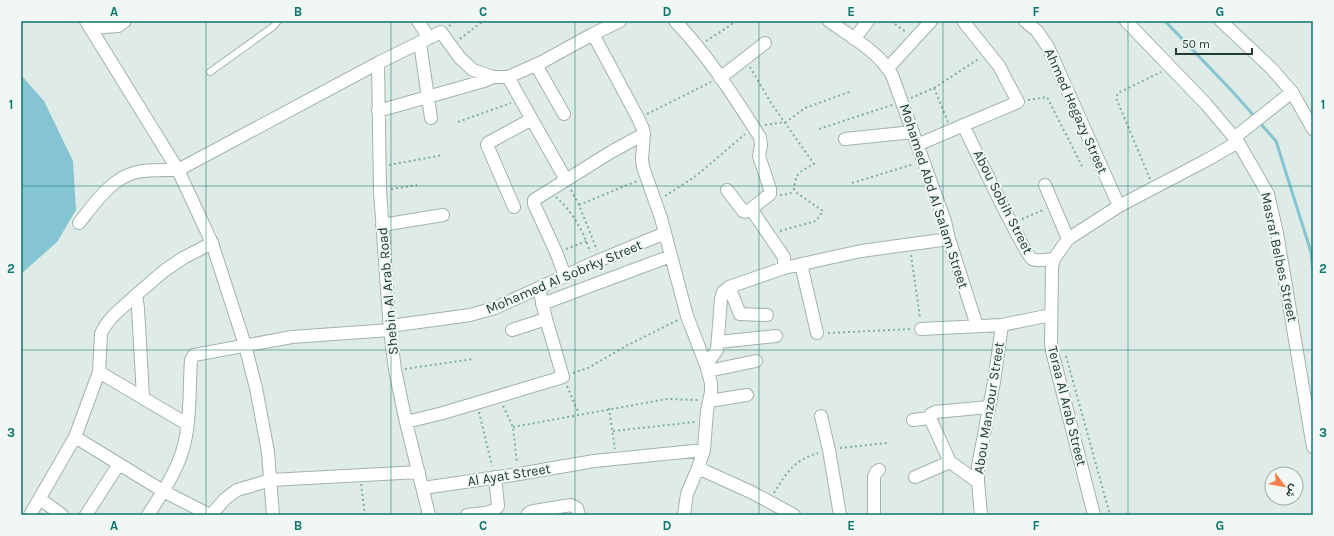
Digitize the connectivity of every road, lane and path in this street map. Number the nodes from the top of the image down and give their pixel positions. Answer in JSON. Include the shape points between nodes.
{"nodes":[{"id":1,"x":125,"y":21,"type":"edge"},
{"id":2,"x":278,"y":21,"type":"edge"},
{"id":3,"x":418,"y":21,"type":"edge"},
{"id":4,"x":482,"y":21,"type":"edge"},
{"id":5,"x":620,"y":21,"type":"edge"},
{"id":6,"x":675,"y":21,"type":"edge"},
{"id":7,"x":734,"y":21,"type":"edge"},
{"id":8,"x":868,"y":21,"type":"edge"},
{"id":9,"x":891,"y":21,"type":"edge"},
{"id":10,"x":931,"y":21,"type":"edge"},
{"id":11,"x":963,"y":21,"type":"edge"},
{"id":12,"x":1025,"y":21,"type":"edge"},
{"id":13,"x":1126,"y":21,"type":"edge"},
{"id":14,"x":1221,"y":21,"type":"edge"},
{"id":15,"x":834,"y":22,"type":"edge"},
{"id":16,"x":88,"y":24,"type":"edge"},
{"id":17,"x":592,"y":34,"type":"junction"},
{"id":18,"x":854,"y":39,"type":"junction"},
{"id":19,"x":915,"y":39,"type":"junction"},
{"id":20,"x":425,"y":41,"type":"junction"},
{"id":21,"x":765,"y":42,"type":"dead end"},
{"id":22,"x":450,"y":46,"type":"junction"},
{"id":23,"x":697,"y":46,"type":"junction"},
{"id":24,"x":989,"y":52,"type":"junction"},
{"id":25,"x":745,"y":59,"type":"junction"},
{"id":26,"x":378,"y":63,"type":"junction"},
{"id":27,"x":536,"y":65,"type":"junction"},
{"id":28,"x":1172,"y":67,"type":"junction"},
{"id":29,"x":888,"y":68,"type":"junction"},
{"id":30,"x":210,"y":72,"type":"dead end"},
{"id":31,"x":493,"y":77,"type":"junction"},
{"id":32,"x":508,"y":77,"type":"junction"},
{"id":33,"x":720,"y":78,"type":"junction"},
{"id":34,"x":934,"y":88,"type":"junction"},
{"id":35,"x":852,"y":91,"type":"dead end"},
{"id":36,"x":1288,"y":95,"type":"junction"},
{"id":37,"x":428,"y":98,"type":"junction"},
{"id":38,"x":521,"y":100,"type":"junction"},
{"id":39,"x":903,"y":102,"type":"junction"},
{"id":40,"x":1018,"y":102,"type":"junction"},
{"id":41,"x":378,"y":111,"type":"junction"},
{"id":42,"x":564,"y":114,"type":"dead end"},
{"id":43,"x":431,"y":118,"type":"dead end"},
{"id":44,"x":638,"y":118,"type":"junction"},
{"id":45,"x":532,"y":119,"type":"junction"},
{"id":46,"x":458,"y":122,"type":"dead end"},
{"id":47,"x":786,"y":122,"type":"junction"},
{"id":48,"x":964,"y":125,"type":"junction"},
{"id":49,"x":753,"y":127,"type":"junction"},
{"id":50,"x":819,"y":129,"type":"dead end"},
{"id":51,"x":1313,"y":129,"type":"edge"},
{"id":52,"x":951,"y":130,"type":"junction"},
{"id":53,"x":913,"y":132,"type":"junction"},
{"id":54,"x":644,"y":134,"type":"junction"},
{"id":55,"x":845,"y":139,"type":"dead end"},
{"id":56,"x":1236,"y":140,"type":"junction"},
{"id":57,"x":917,"y":145,"type":"junction"},
{"id":58,"x":443,"y":155,"type":"dead end"},
{"id":59,"x":922,"y":161,"type":"junction"},
{"id":60,"x":403,"y":163,"type":"dead end"},
{"id":61,"x":1082,"y":166,"type":"dead end"},
{"id":62,"x":178,"y":170,"type":"junction"},
{"id":63,"x":646,"y":177,"type":"junction"},
{"id":64,"x":566,"y":180,"type":"junction"},
{"id":65,"x":852,"y":183,"type":"dead end"},
{"id":66,"x":417,"y":185,"type":"dead end"},
{"id":67,"x":1045,"y":185,"type":"dead end"},
{"id":68,"x":1153,"y":188,"type":"junction"},
{"id":69,"x":548,"y":190,"type":"junction"},
{"id":70,"x":727,"y":190,"type":"dead end"},
{"id":71,"x":380,"y":191,"type":"junction"},
{"id":72,"x":656,"y":202,"type":"junction"},
{"id":73,"x":579,"y":205,"type":"junction"},
{"id":74,"x":1053,"y":205,"type":"junction"},
{"id":75,"x":1119,"y":206,"type":"junction"},
{"id":76,"x":514,"y":207,"type":"dead end"},
{"id":77,"x":748,"y":210,"type":"junction"},
{"id":78,"x":443,"y":215,"type":"dead end"},
{"id":79,"x":79,"y":223,"type":"dead end"},
{"id":80,"x":1012,"y":224,"type":"junction"},
{"id":81,"x":382,"y":225,"type":"junction"},
{"id":82,"x":665,"y":233,"type":"junction"},
{"id":83,"x":769,"y":234,"type":"junction"},
{"id":84,"x":949,"y":239,"type":"junction"},
{"id":85,"x":1068,"y":239,"type":"junction"},
{"id":86,"x":212,"y":243,"type":"junction"},
{"id":87,"x":909,"y":244,"type":"junction"},
{"id":88,"x":556,"y":252,"type":"junction"},
{"id":89,"x":671,"y":256,"type":"junction"},
{"id":90,"x":1054,"y":259,"type":"junction"},
{"id":91,"x":601,"y":260,"type":"junction"},
{"id":92,"x":801,"y":264,"type":"junction"},
{"id":93,"x":784,"y":268,"type":"junction"},
{"id":94,"x":565,"y":276,"type":"junction"},
{"id":95,"x":729,"y":287,"type":"junction"},
{"id":96,"x":539,"y":288,"type":"junction"},
{"id":97,"x":136,"y":295,"type":"junction"},
{"id":98,"x":542,"y":304,"type":"junction"},
{"id":99,"x":767,"y":315,"type":"dead end"},
{"id":100,"x":687,"y":316,"type":"junction"},
{"id":101,"x":546,"y":320,"type":"junction"},
{"id":102,"x":1051,"y":321,"type":"junction"},
{"id":103,"x":1002,"y":325,"type":"junction"},
{"id":104,"x":977,"y":326,"type":"junction"},
{"id":105,"x":390,"y":328,"type":"junction"},
{"id":106,"x":921,"y":328,"type":"junction"},
{"id":107,"x":512,"y":330,"type":"dead end"},
{"id":108,"x":817,"y":333,"type":"joint"},
{"id":109,"x":776,"y":336,"type":"dead end"},
{"id":110,"x":718,"y":342,"type":"junction"},
{"id":111,"x":245,"y":345,"type":"junction"},
{"id":112,"x":1065,"y":353,"type":"dead end"},
{"id":113,"x":473,"y":358,"type":"dead end"},
{"id":114,"x":756,"y":361,"type":"dead end"},
{"id":115,"x":707,"y":368,"type":"junction"},
{"id":116,"x":396,"y":370,"type":"junction"},
{"id":117,"x":99,"y":372,"type":"junction"},
{"id":118,"x":563,"y":377,"type":"junction"},
{"id":119,"x":747,"y":395,"type":"dead end"},
{"id":120,"x":498,"y":396,"type":"junction"},
{"id":121,"x":143,"y":397,"type":"junction"},
{"id":122,"x":709,"y":401,"type":"junction"},
{"id":123,"x":477,"y":403,"type":"junction"},
{"id":124,"x":989,"y":407,"type":"junction"},
{"id":125,"x":609,"y":408,"type":"junction"},
{"id":126,"x":579,"y":414,"type":"junction"},
{"id":127,"x":820,"y":416,"type":"dead end"},
{"id":128,"x":930,"y":418,"type":"junction"},
{"id":129,"x":913,"y":420,"type":"dead end"},
{"id":130,"x":706,"y":421,"type":"junction"},
{"id":131,"x":406,"y":422,"type":"junction"},
{"id":132,"x":187,"y":424,"type":"junction"},
{"id":133,"x":513,"y":427,"type":"junction"},
{"id":134,"x":613,"y":431,"type":"junction"},
{"id":135,"x":75,"y":437,"type":"junction"},
{"id":136,"x":886,"y":443,"type":"dead end"},
{"id":137,"x":1313,"y":447,"type":"edge"},
{"id":138,"x":704,"y":450,"type":"junction"},
{"id":139,"x":829,"y":450,"type":"junction"},
{"id":140,"x":617,"y":458,"type":"junction"},
{"id":141,"x":950,"y":462,"type":"junction"},
{"id":142,"x":119,"y":464,"type":"junction"},
{"id":143,"x":698,"y":468,"type":"junction"},
{"id":144,"x":879,"y":470,"type":"dead end"},
{"id":145,"x":419,"y":472,"type":"junction"},
{"id":146,"x":519,"y":474,"type":"junction"},
{"id":147,"x":360,"y":476,"type":"junction"},
{"id":148,"x":495,"y":477,"type":"junction"},
{"id":149,"x":915,"y":477,"type":"dead end"},
{"id":150,"x":271,"y":480,"type":"junction"},
{"id":151,"x":978,"y":482,"type":"junction"},
{"id":152,"x":423,"y":488,"type":"junction"},
{"id":153,"x":163,"y":491,"type":"junction"},
{"id":154,"x":40,"y":499,"type":"junction"},
{"id":155,"x":769,"y":501,"type":"junction"},
{"id":156,"x":577,"y":511,"type":"edge"},
{"id":157,"x":978,"y":514,"type":"edge"},
{"id":158,"x":30,"y":515,"type":"edge"},
{"id":159,"x":62,"y":515,"type":"edge"},
{"id":160,"x":86,"y":515,"type":"edge"},
{"id":161,"x":148,"y":515,"type":"edge"},
{"id":162,"x":210,"y":515,"type":"edge"},
{"id":163,"x":273,"y":515,"type":"edge"},
{"id":164,"x":365,"y":515,"type":"edge"},
{"id":165,"x":429,"y":515,"type":"edge"},
{"id":166,"x":467,"y":515,"type":"edge"},
{"id":167,"x":527,"y":515,"type":"edge"},
{"id":168,"x":684,"y":515,"type":"edge"},
{"id":169,"x":794,"y":515,"type":"edge"},
{"id":170,"x":840,"y":515,"type":"edge"},
{"id":171,"x":874,"y":515,"type":"edge"},
{"id":172,"x":1094,"y":515,"type":"edge"},
{"id":173,"x":1110,"y":515,"type":"edge"}],
"edges":[{"from":1,"to":16,"type":"street","via":[[118,26]]},
{"from":2,"to":30,"type":"lane"},
{"from":3,"to":20,"type":"street"},
{"from":4,"to":22,"type":"path"},
{"from":5,"to":17,"type":"street"},
{"from":6,"to":23,"type":"street"},
{"from":7,"to":23,"type":"path"},
{"from":8,"to":18,"type":"street"},
{"from":9,"to":19,"type":"path"},
{"from":10,"to":19,"type":"street"},
{"from":11,"to":24,"type":"street"},
{"from":12,"to":75,"type":"street","name":"Ahmed Hegazy Street","via":[[1037,31],[1048,47]]},
{"from":13,"to":28,"type":"street","name":"Masraf Belbes Street"},
{"from":14,"to":36,"type":"street","via":[[1272,69]]},
{"from":15,"to":18,"type":"street","name":"Mohamed Abd Al Salam Street"},
{"from":16,"to":62,"type":"street"},
{"from":17,"to":27,"type":"street"},
{"from":17,"to":44,"type":"street"},
{"from":18,"to":29,"type":"street","name":"Mohamed Abd Al Salam Street","via":[[874,53]]},
{"from":19,"to":29,"type":"street"},
{"from":20,"to":22,"type":"street","via":[[442,32]]},
{"from":20,"to":26,"type":"street"},
{"from":20,"to":37,"type":"street"},
{"from":21,"to":25,"type":"street"},
{"from":22,"to":31,"type":"street","via":[[466,65]]},
{"from":23,"to":33,"type":"street"},
{"from":24,"to":34,"type":"path"},
{"from":24,"to":40,"type":"street"},
{"from":25,"to":33,"type":"street"},
{"from":25,"to":47,"type":"path","via":[[771,103]]},
{"from":26,"to":41,"type":"street","name":"Shebin Al Arab Road"},
{"from":26,"to":62,"type":"street"},
{"from":27,"to":32,"type":"street"},
{"from":27,"to":42,"type":"street"},
{"from":28,"to":56,"type":"street","name":"Masraf Belbes Street"},
{"from":28,"to":68,"type":"path","via":[[1118,92],[1116,98]]},
{"from":29,"to":39,"type":"street","name":"Mohamed Abd Al Salam Street"},
{"from":31,"to":32,"type":"street"},
{"from":31,"to":37,"type":"street"},
{"from":32,"to":38,"type":"street"},
{"from":33,"to":44,"type":"path"},
{"from":33,"to":49,"type":"street"},
{"from":34,"to":39,"type":"path"},
{"from":34,"to":52,"type":"path"},
{"from":35,"to":47,"type":"path","via":[[805,108]]},
{"from":36,"to":51,"type":"street"},
{"from":36,"to":56,"type":"street","via":[[1245,129]]},
{"from":37,"to":41,"type":"street"},
{"from":37,"to":43,"type":"street"},
{"from":38,"to":45,"type":"street"},
{"from":38,"to":46,"type":"path"},
{"from":39,"to":50,"type":"path"},
{"from":39,"to":53,"type":"street","name":"Mohamed Abd Al Salam Street"},
{"from":40,"to":48,"type":"street"},
{"from":40,"to":61,"type":"path","via":[[1047,97]]},
{"from":41,"to":71,"type":"street","name":"Shebin Al Arab Road"},
{"from":44,"to":54,"type":"street"},
{"from":45,"to":64,"type":"street"},
{"from":45,"to":76,"type":"street","via":[[488,143],[487,146]]},
{"from":47,"to":49,"type":"path"},
{"from":47,"to":83,"type":"path","via":[[814,164],[799,172],[794,191],[822,211],[816,221]]},
{"from":48,"to":52,"type":"street"},
{"from":48,"to":80,"type":"street","name":"Abou Sobih Street"},
{"from":49,"to":72,"type":"path","via":[[696,176]]},
{"from":49,"to":77,"type":"street","via":[[761,141],[759,156],[771,191],[767,197]]},
{"from":52,"to":57,"type":"street"},
{"from":53,"to":55,"type":"street"},
{"from":53,"to":57,"type":"street","name":"Mohamed Abd Al Salam Street"},
{"from":54,"to":63,"type":"street","via":[[642,159]]},
{"from":54,"to":64,"type":"street"},
{"from":56,"to":68,"type":"street","via":[[1205,161]]},
{"from":56,"to":137,"type":"street","name":"Masraf Belbes Street","via":[[1268,194]]},
{"from":57,"to":59,"type":"street","name":"Mohamed Abd Al Salam Street"},
{"from":58,"to":60,"type":"path"},
{"from":59,"to":65,"type":"path"},
{"from":59,"to":84,"type":"street","name":"Mohamed Abd Al Salam Street","via":[[945,221]]},
{"from":62,"to":79,"type":"street","via":[[136,172],[115,182]]},
{"from":62,"to":86,"type":"street"},
{"from":63,"to":72,"type":"street"},
{"from":63,"to":73,"type":"path"},
{"from":64,"to":69,"type":"street"},
{"from":64,"to":73,"type":"path"},
{"from":66,"to":71,"type":"path"},
{"from":67,"to":74,"type":"street"},
{"from":68,"to":75,"type":"street"},
{"from":69,"to":88,"type":"street","via":[[533,201]]},
{"from":69,"to":88,"type":"path","via":[[565,206],[587,241]]},
{"from":70,"to":77,"type":"street"},
{"from":71,"to":81,"type":"street","name":"Shebin Al Arab Road"},
{"from":72,"to":82,"type":"street"},
{"from":73,"to":91,"type":"path"},
{"from":74,"to":80,"type":"path"},
{"from":74,"to":85,"type":"street"},
{"from":75,"to":85,"type":"street"},
{"from":77,"to":83,"type":"street"},
{"from":78,"to":81,"type":"street"},
{"from":80,"to":90,"type":"street","name":"Abou Sobih Street","via":[[1031,258]]},
{"from":81,"to":105,"type":"street","name":"Shebin Al Arab Road"},
{"from":82,"to":89,"type":"street"},
{"from":82,"to":91,"type":"street","name":"Mohamed Al Sobrky Street"},
{"from":83,"to":93,"type":"street","via":[[784,257]]},
{"from":84,"to":87,"type":"street"},
{"from":84,"to":104,"type":"street","name":"Mohamed Abd Al Salam Street"},
{"from":85,"to":90,"type":"street"},
{"from":86,"to":97,"type":"street","via":[[183,258]]},
{"from":86,"to":111,"type":"street"},
{"from":87,"to":92,"type":"street"},
{"from":87,"to":106,"type":"path"},
{"from":88,"to":94,"type":"street"},
{"from":89,"to":98,"type":"street"},
{"from":89,"to":100,"type":"street"},
{"from":90,"to":102,"type":"street","name":"Teraa Al Arab Street"},
{"from":91,"to":94,"type":"street","name":"Mohamed Al Sobrky Street"},
{"from":92,"to":93,"type":"street"},
{"from":92,"to":108,"type":"street"},
{"from":93,"to":95,"type":"street"},
{"from":94,"to":96,"type":"street","name":"Mohamed Al Sobrky Street"},
{"from":95,"to":99,"type":"street","via":[[740,314]]},
{"from":95,"to":110,"type":"street","via":[[720,299]]},
{"from":96,"to":98,"type":"street"},
{"from":96,"to":105,"type":"street","name":"Mohamed Al Sobrky Street","via":[[507,304],[483,312]]},
{"from":97,"to":117,"type":"street","via":[[103,328]]},
{"from":97,"to":121,"type":"street"},
{"from":98,"to":101,"type":"street"},
{"from":100,"to":115,"type":"street"},
{"from":100,"to":118,"type":"path","via":[[588,368]]},
{"from":101,"to":107,"type":"street"},
{"from":101,"to":118,"type":"street"},
{"from":102,"to":103,"type":"street"},
{"from":102,"to":172,"type":"street","name":"Teraa Al Arab Street","via":[[1052,351]]},
{"from":103,"to":104,"type":"street"},
{"from":103,"to":124,"type":"street","name":"Abou Manzour Street"},
{"from":104,"to":106,"type":"street"},
{"from":105,"to":111,"type":"street","name":"Mohamed Al Sobrky Street","via":[[292,337]]},
{"from":105,"to":116,"type":"street","name":"Shebin Al Arab Road"},
{"from":106,"to":108,"type":"path"},
{"from":109,"to":110,"type":"street"},
{"from":110,"to":115,"type":"street","via":[[717,350]]},
{"from":111,"to":132,"type":"street","name":"Mohamed Al Sobrky Street","via":[[192,357]]},
{"from":111,"to":150,"type":"street","via":[[262,416]]},
{"from":112,"to":173,"type":"path","name":"Teraa Al Arab Street"},
{"from":113,"to":116,"type":"path"},
{"from":114,"to":115,"type":"street"},
{"from":115,"to":122,"type":"street","via":[[711,383]]},
{"from":116,"to":131,"type":"street","name":"Shebin Al Arab Road"},
{"from":117,"to":121,"type":"street"},
{"from":117,"to":135,"type":"street"},
{"from":118,"to":120,"type":"street"},
{"from":118,"to":126,"type":"path"},
{"from":119,"to":122,"type":"street"},
{"from":120,"to":123,"type":"street"},
{"from":120,"to":133,"type":"path"},
{"from":121,"to":132,"type":"street"},
{"from":122,"to":125,"type":"path","via":[[667,399]]},
{"from":122,"to":130,"type":"street"},
{"from":123,"to":131,"type":"street"},
{"from":123,"to":148,"type":"path"},
{"from":124,"to":128,"type":"street","via":[[935,412]]},
{"from":124,"to":151,"type":"street","name":"Abou Manzour Street","via":[[979,460]]},
{"from":125,"to":126,"type":"path"},
{"from":125,"to":134,"type":"path"},
{"from":126,"to":133,"type":"path"},
{"from":127,"to":139,"type":"street"},
{"from":128,"to":129,"type":"street"},
{"from":128,"to":141,"type":"street"},
{"from":130,"to":134,"type":"path"},
{"from":130,"to":138,"type":"street"},
{"from":131,"to":145,"type":"street","name":"Shebin Al Arab Road"},
{"from":132,"to":153,"type":"street","via":[[182,450]]},
{"from":133,"to":146,"type":"path"},
{"from":134,"to":140,"type":"path"},
{"from":135,"to":142,"type":"street"},
{"from":135,"to":154,"type":"street"},
{"from":136,"to":139,"type":"path"},
{"from":138,"to":140,"type":"street","name":"Al Ayat Street"},
{"from":138,"to":143,"type":"street"},
{"from":139,"to":155,"type":"path","via":[[806,456],[788,470]]},
{"from":139,"to":170,"type":"street"},
{"from":140,"to":146,"type":"street","name":"Al Ayat Street"},
{"from":141,"to":149,"type":"street"},
{"from":141,"to":151,"type":"street"},
{"from":142,"to":153,"type":"street"},
{"from":142,"to":160,"type":"street"},
{"from":143,"to":155,"type":"street"},
{"from":143,"to":168,"type":"street","via":[[686,501]]},
{"from":144,"to":171,"type":"street","via":[[874,477]]},
{"from":145,"to":147,"type":"street"},
{"from":145,"to":152,"type":"street","name":"Shebin Al Arab Road"},
{"from":146,"to":148,"type":"street","name":"Al Ayat Street"},
{"from":147,"to":150,"type":"street"},
{"from":147,"to":164,"type":"path"},
{"from":148,"to":152,"type":"street","name":"Al Ayat Street"},
{"from":148,"to":166,"type":"street","via":[[497,508],[493,511]]},
{"from":150,"to":162,"type":"street","via":[[237,490],[224,499]]},
{"from":150,"to":163,"type":"street"},
{"from":151,"to":157,"type":"street","name":"Abou Manzour Street"},
{"from":152,"to":165,"type":"street","name":"Shebin Al Arab Road"},
{"from":153,"to":161,"type":"street"},
{"from":153,"to":162,"type":"street"},
{"from":154,"to":158,"type":"street"},
{"from":154,"to":159,"type":"street"},
{"from":155,"to":169,"type":"street"},
{"from":156,"to":167,"type":"street","via":[[571,505],[534,511]]}]}
